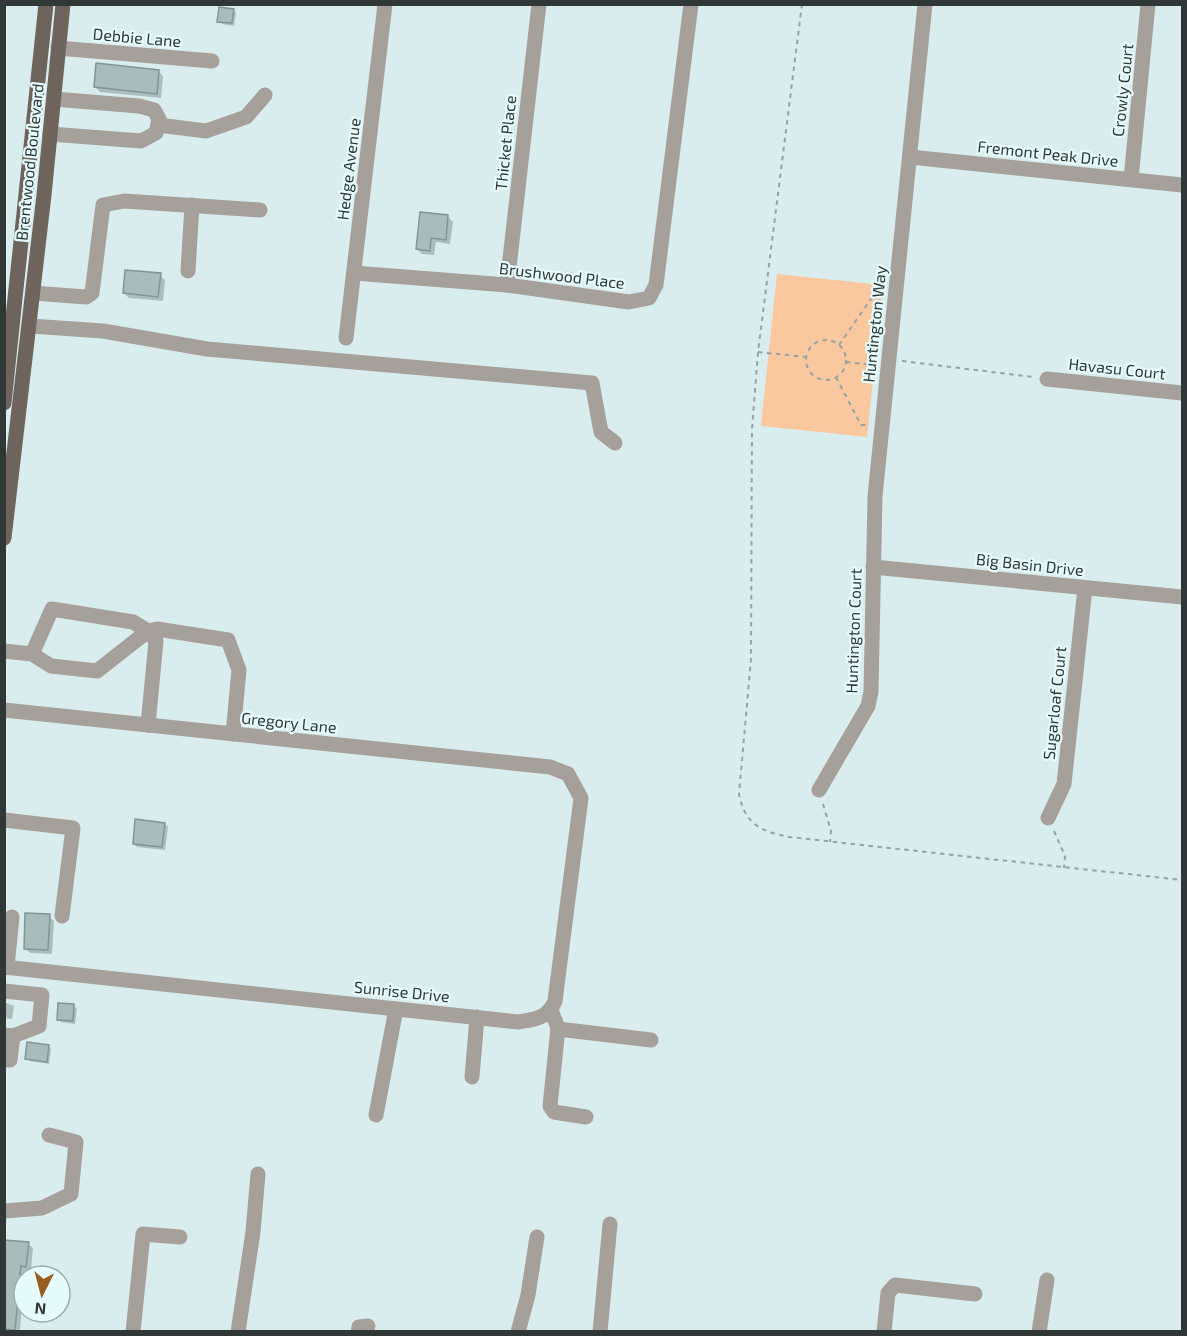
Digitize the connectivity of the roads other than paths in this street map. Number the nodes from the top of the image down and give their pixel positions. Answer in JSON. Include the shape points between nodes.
{"nodes":[{"id":1,"x":46,"y":4,"type":"edge"},
{"id":2,"x":63,"y":4,"type":"edge"},
{"id":3,"x":385,"y":4,"type":"edge"},
{"id":4,"x":539,"y":4,"type":"edge"},
{"id":5,"x":691,"y":4,"type":"edge"},
{"id":6,"x":925,"y":4,"type":"edge"},
{"id":7,"x":1148,"y":4,"type":"edge"},
{"id":8,"x":58,"y":48,"type":"junction"},
{"id":9,"x":212,"y":61,"type":"dead end"},
{"id":10,"x":265,"y":95,"type":"dead end"},
{"id":11,"x":54,"y":99,"type":"junction"},
{"id":12,"x":158,"y":125,"type":"junction"},
{"id":13,"x":50,"y":134,"type":"junction"},
{"id":14,"x":910,"y":157,"type":"junction"},
{"id":15,"x":1131,"y":179,"type":"junction"},
{"id":16,"x":1182,"y":185,"type":"edge"},
{"id":17,"x":192,"y":205,"type":"junction"},
{"id":18,"x":260,"y":210,"type":"dead end"},
{"id":19,"x":188,"y":271,"type":"dead end"},
{"id":20,"x":354,"y":273,"type":"junction"},
{"id":21,"x":507,"y":285,"type":"junction"},
{"id":22,"x":33,"y":293,"type":"junction"},
{"id":23,"x":30,"y":326,"type":"junction"},
{"id":24,"x":346,"y":338,"type":"dead end"},
{"id":25,"x":1047,"y":379,"type":"road end"},
{"id":26,"x":1182,"y":393,"type":"edge"},
{"id":27,"x":4,"y":402,"type":"edge"},
{"id":28,"x":615,"y":443,"type":"dead end"},
{"id":29,"x":875,"y":496,"type":"joint"},
{"id":30,"x":4,"y":538,"type":"edge"},
{"id":31,"x":873,"y":567,"type":"junction"},
{"id":32,"x":1085,"y":588,"type":"junction"},
{"id":33,"x":1182,"y":597,"type":"edge"},
{"id":34,"x":148,"y":631,"type":"junction"},
{"id":35,"x":4,"y":651,"type":"edge"},
{"id":36,"x":32,"y":654,"type":"junction"},
{"id":37,"x":4,"y":710,"type":"edge"},
{"id":38,"x":148,"y":725,"type":"junction"},
{"id":39,"x":233,"y":734,"type":"junction"},
{"id":40,"x":819,"y":790,"type":"road end"},
{"id":41,"x":1048,"y":818,"type":"road end"},
{"id":42,"x":4,"y":820,"type":"edge"},
{"id":43,"x":62,"y":916,"type":"dead end"},
{"id":44,"x":12,"y":917,"type":"dead end"},
{"id":45,"x":6,"y":967,"type":"edge"},
{"id":46,"x":4,"y":991,"type":"edge"},
{"id":47,"x":396,"y":1009,"type":"junction"},
{"id":48,"x":551,"y":1010,"type":"junction"},
{"id":49,"x":477,"y":1017,"type":"junction"},
{"id":50,"x":558,"y":1029,"type":"junction"},
{"id":51,"x":9,"y":1035,"type":"edge"},
{"id":52,"x":651,"y":1040,"type":"dead end"},
{"id":53,"x":4,"y":1060,"type":"edge"},
{"id":54,"x":472,"y":1077,"type":"dead end"},
{"id":55,"x":376,"y":1115,"type":"dead end"},
{"id":56,"x":586,"y":1117,"type":"dead end"},
{"id":57,"x":49,"y":1135,"type":"dead end"},
{"id":58,"x":258,"y":1174,"type":"dead end"},
{"id":59,"x":4,"y":1211,"type":"edge"},
{"id":60,"x":610,"y":1224,"type":"dead end"},
{"id":61,"x":180,"y":1237,"type":"dead end"},
{"id":62,"x":537,"y":1237,"type":"dead end"},
{"id":63,"x":1047,"y":1280,"type":"dead end"},
{"id":64,"x":975,"y":1294,"type":"dead end"},
{"id":65,"x":133,"y":1332,"type":"edge"},
{"id":66,"x":238,"y":1332,"type":"edge"},
{"id":67,"x":518,"y":1332,"type":"edge"},
{"id":68,"x":600,"y":1332,"type":"edge"},
{"id":69,"x":884,"y":1332,"type":"edge"},
{"id":70,"x":1039,"y":1332,"type":"edge"}],
"edges":[{"from":1,"to":27,"type":"main road","name":"Brentwood Boulevard"},
{"from":2,"to":8,"type":"main road","name":"Brentwood Boulevard"},
{"from":3,"to":20,"type":"street","name":"Hedge Avenue"},
{"from":4,"to":21,"type":"street","name":"Thicket Place"},
{"from":5,"to":21,"type":"street","name":"Brushwood Place","via":[[656,285],[649,298],[629,302]]},
{"from":6,"to":14,"type":"street","name":"Huntington Way"},
{"from":7,"to":15,"type":"street","name":"Crowly Court"},
{"from":8,"to":9,"type":"street","name":"Debbie Lane"},
{"from":8,"to":11,"type":"main road","name":"Brentwood Boulevard"},
{"from":10,"to":12,"type":"street","via":[[246,117],[206,131]]},
{"from":11,"to":12,"type":"street","via":[[139,106],[154,110]]},
{"from":11,"to":13,"type":"main road","name":"Brentwood Boulevard"},
{"from":12,"to":13,"type":"street","via":[[156,133],[141,141]]},
{"from":13,"to":22,"type":"main road","name":"Brentwood Boulevard"},
{"from":14,"to":15,"type":"street","name":"Fremont Peak Drive"},
{"from":14,"to":29,"type":"street","name":"Huntington Way"},
{"from":15,"to":16,"type":"street","name":"Fremont Peak Drive"},
{"from":17,"to":18,"type":"street"},
{"from":17,"to":19,"type":"street"},
{"from":17,"to":22,"type":"street","via":[[124,201],[103,205],[92,293],[86,297]]},
{"from":20,"to":21,"type":"street","name":"Brushwood Place"},
{"from":20,"to":24,"type":"street","name":"Hedge Avenue"},
{"from":22,"to":23,"type":"main road","name":"Brentwood Boulevard"},
{"from":23,"to":28,"type":"street","via":[[103,331],[207,349],[592,383],[601,432]]},
{"from":23,"to":30,"type":"main road","name":"Brentwood Boulevard"},
{"from":25,"to":26,"type":"street","name":"Havasu Court"},
{"from":29,"to":31,"type":"street","name":"Huntington Court"},
{"from":31,"to":32,"type":"street","name":"Big Basin Drive"},
{"from":31,"to":40,"type":"street","name":"Huntington Court","via":[[868,706]]},
{"from":32,"to":33,"type":"street","name":"Big Basin Drive"},
{"from":32,"to":41,"type":"street","name":"Sugarloaf Court","via":[[1064,784]]},
{"from":34,"to":36,"type":"street","via":[[97,671],[51,666]]},
{"from":34,"to":36,"type":"street","via":[[133,622],[52,609]]},
{"from":34,"to":38,"type":"street","via":[[156,641]]},
{"from":34,"to":39,"type":"street","via":[[228,640],[239,670]]},
{"from":35,"to":36,"type":"street"},
{"from":37,"to":38,"type":"street","name":"Gregory Lane"},
{"from":38,"to":39,"type":"street","name":"Gregory Lane"},
{"from":39,"to":48,"type":"street","name":"Gregory Lane","via":[[550,767],[568,774],[581,798]]},
{"from":42,"to":43,"type":"street","via":[[73,828]]},
{"from":44,"to":45,"type":"street"},
{"from":45,"to":47,"type":"street","name":"Sunrise Drive"},
{"from":46,"to":51,"type":"street","via":[[42,995],[39,1026]]},
{"from":47,"to":49,"type":"street","name":"Sunrise Drive"},
{"from":47,"to":55,"type":"street"},
{"from":48,"to":49,"type":"street","name":"Sunrise Drive","via":[[542,1018],[518,1022]]},
{"from":48,"to":50,"type":"street"},
{"from":49,"to":54,"type":"street"},
{"from":50,"to":52,"type":"street"},
{"from":50,"to":56,"type":"street","via":[[550,1106],[554,1112]]},
{"from":51,"to":53,"type":"street","via":[[10,1060]]},
{"from":57,"to":59,"type":"street","via":[[76,1142],[71,1194],[42,1208]]},
{"from":58,"to":66,"type":"street"},
{"from":60,"to":68,"type":"street"},
{"from":61,"to":65,"type":"street","via":[[143,1234]]},
{"from":62,"to":67,"type":"street"},
{"from":63,"to":70,"type":"street"},
{"from":64,"to":69,"type":"street","via":[[895,1285],[888,1293]]}]}
